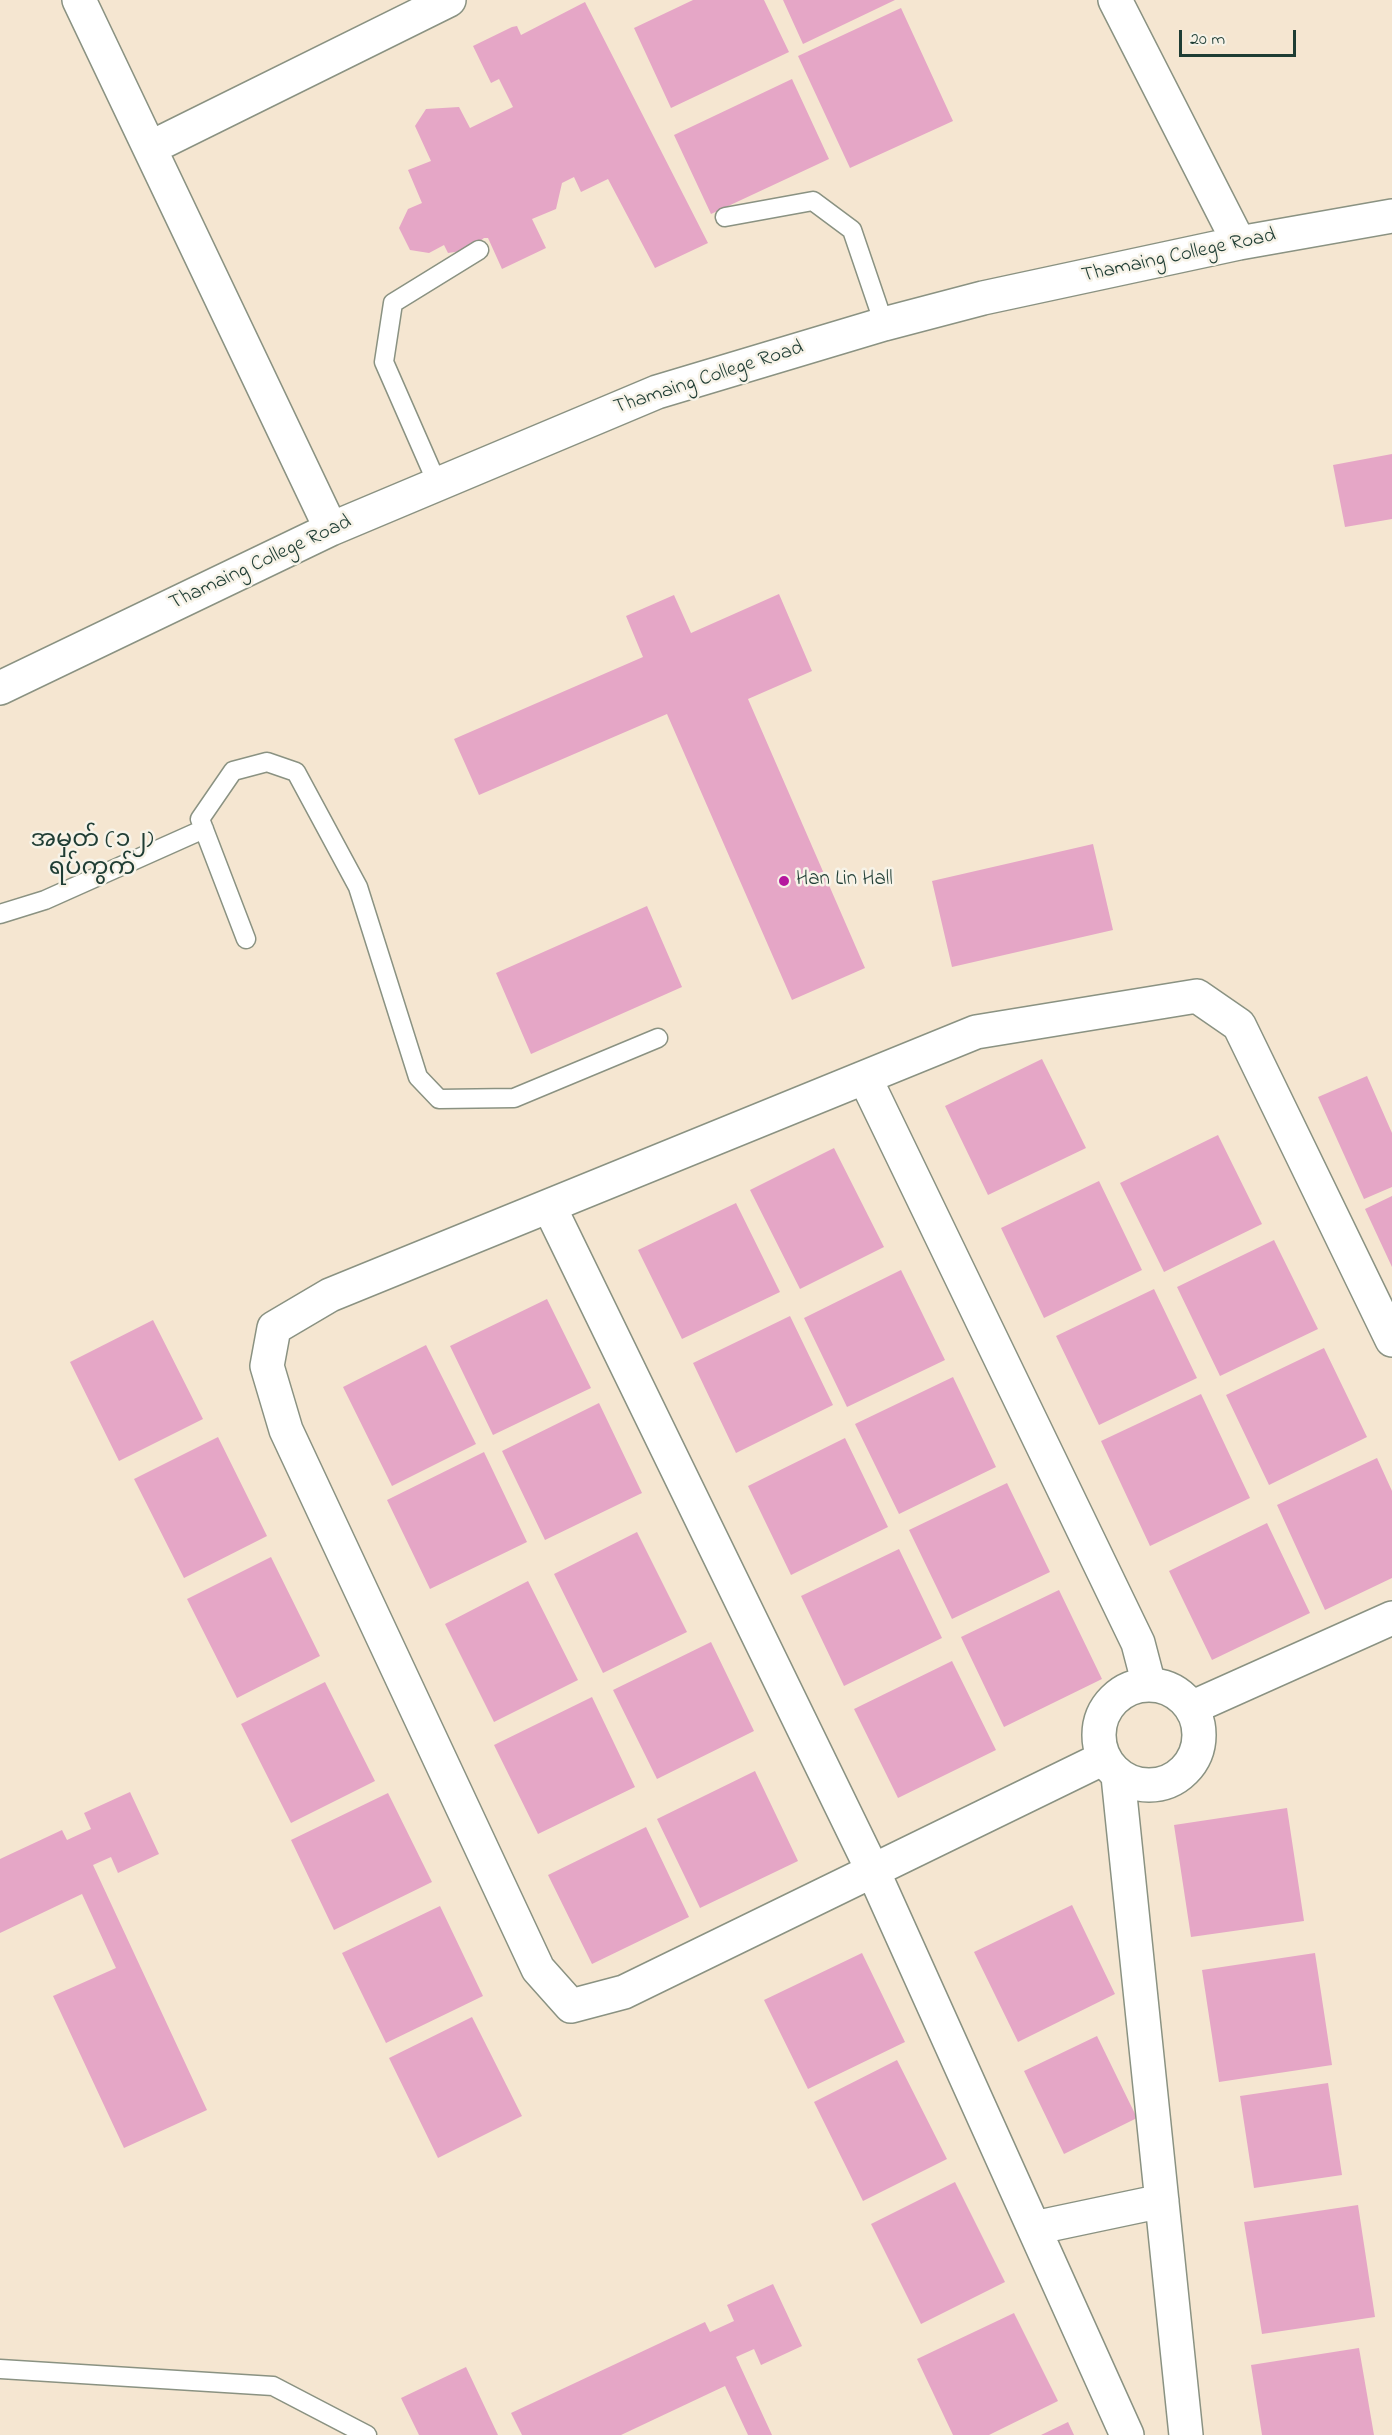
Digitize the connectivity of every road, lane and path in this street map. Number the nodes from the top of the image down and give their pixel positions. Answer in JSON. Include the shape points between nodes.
{"nodes":[{"id":1,"x":79,"y":0,"type":"edge"},
{"id":2,"x":449,"y":0,"type":"edge"},
{"id":3,"x":1115,"y":0,"type":"edge"},
{"id":4,"x":150,"y":148,"type":"junction"},
{"id":5,"x":1392,"y":216,"type":"edge"},
{"id":6,"x":725,"y":217,"type":"dead end"},
{"id":7,"x":1239,"y":243,"type":"junction"},
{"id":8,"x":478,"y":250,"type":"dead end"},
{"id":9,"x":884,"y":324,"type":"junction"},
{"id":10,"x":437,"y":483,"type":"junction"},
{"id":11,"x":331,"y":529,"type":"junction"},
{"id":12,"x":0,"y":688,"type":"edge"},
{"id":13,"x":204,"y":829,"type":"junction"},
{"id":14,"x":0,"y":914,"type":"edge"},
{"id":15,"x":246,"y":939,"type":"dead end"},
{"id":16,"x":658,"y":1038,"type":"dead end"},
{"id":17,"x":865,"y":1078,"type":"junction"},
{"id":18,"x":549,"y":1206,"type":"junction"},
{"id":19,"x":1392,"y":1340,"type":"edge"},
{"id":20,"x":1392,"y":1618,"type":"edge"},
{"id":21,"x":1149,"y":1685,"type":"junction"},
{"id":22,"x":1191,"y":1708,"type":"junction"},
{"id":23,"x":1111,"y":1767,"type":"junction"},
{"id":24,"x":873,"y":1870,"type":"junction"},
{"id":25,"x":1162,"y":2201,"type":"junction"},
{"id":26,"x":1034,"y":2228,"type":"junction"},
{"id":27,"x":0,"y":2369,"type":"edge"},
{"id":28,"x":367,"y":2435,"type":"edge"},
{"id":29,"x":1127,"y":2435,"type":"edge"},
{"id":30,"x":1186,"y":2435,"type":"edge"}],
"edges":[{"from":1,"to":4,"type":"street"},
{"from":2,"to":4,"type":"street"},
{"from":3,"to":7,"type":"street"},
{"from":4,"to":11,"type":"street"},
{"from":5,"to":7,"type":"street","name":"Thamaing College Road"},
{"from":6,"to":9,"type":"lane","via":[[813,201],[852,230]]},
{"from":7,"to":9,"type":"street","name":"Thamaing College Road","via":[[983,298]]},
{"from":8,"to":10,"type":"lane","via":[[393,303],[384,362]]},
{"from":9,"to":10,"type":"street","name":"Thamaing College Road","via":[[657,392]]},
{"from":10,"to":11,"type":"street","name":"Thamaing College Road"},
{"from":11,"to":12,"type":"street","name":"Thamaing College Road"},
{"from":13,"to":14,"type":"lane","via":[[45,900]]},
{"from":13,"to":15,"type":"lane"},
{"from":13,"to":16,"type":"lane","via":[[200,819],[233,771],[267,762],[296,772],[358,887],[418,1077],[439,1099],[514,1098]]},
{"from":17,"to":18,"type":"street"},
{"from":17,"to":19,"type":"street","via":[[976,1032],[1197,996],[1239,1024]]},
{"from":17,"to":21,"type":"street","via":[[1138,1643]]},
{"from":18,"to":24,"type":"street"},
{"from":18,"to":24,"type":"street","via":[[330,1294],[274,1328],[267,1366],[286,1430],[538,1970],[571,2006],[624,1992]]},
{"from":20,"to":22,"type":"street"},
{"from":21,"to":22,"type":"street","via":[[1166,1688]]},
{"from":21,"to":23,"type":"street","via":[[1117,1696],[1106,1709],[1099,1742]]},
{"from":22,"to":23,"type":"street","via":[[1198,1725],[1198,1742],[1193,1759],[1183,1772],[1168,1782],[1151,1786],[1134,1783]]},
{"from":23,"to":24,"type":"street"},
{"from":23,"to":25,"type":"street"},
{"from":24,"to":26,"type":"street"},
{"from":25,"to":26,"type":"street"},
{"from":25,"to":30,"type":"street"},
{"from":26,"to":29,"type":"street"},
{"from":27,"to":28,"type":"lane","via":[[273,2385]]}]}
